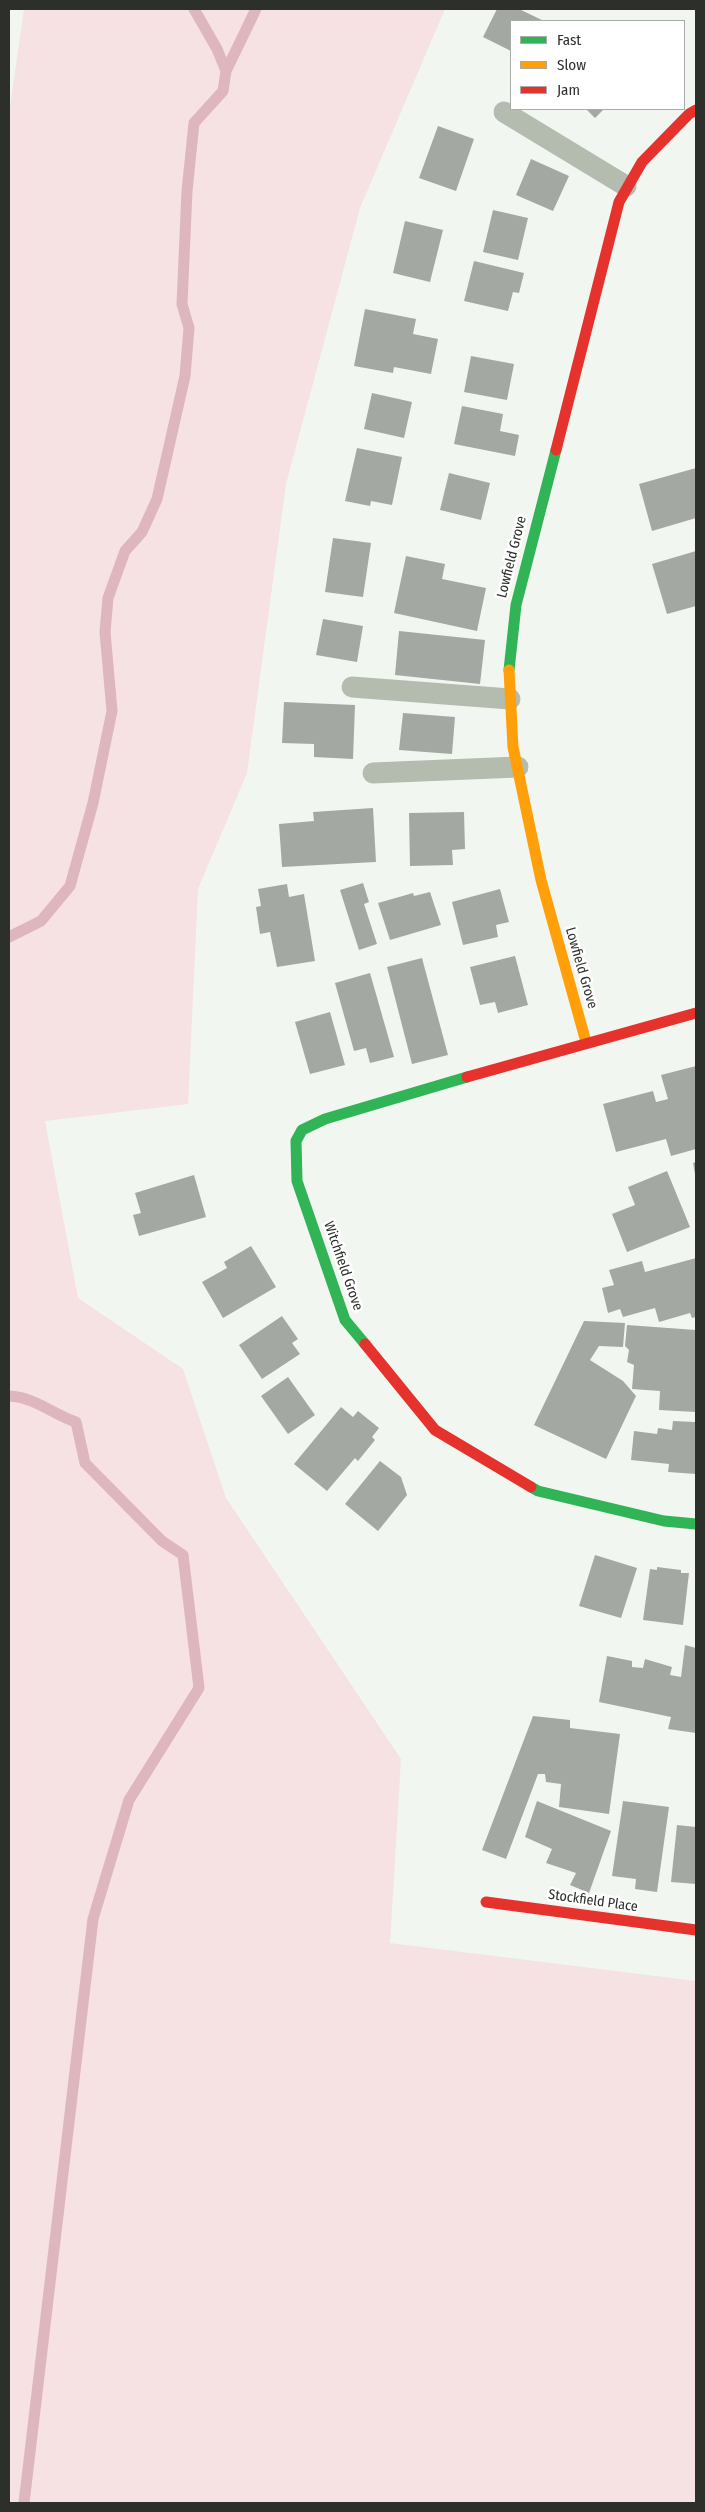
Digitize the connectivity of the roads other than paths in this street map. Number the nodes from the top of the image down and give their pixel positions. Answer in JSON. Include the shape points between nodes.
{"nodes":[{"id":1,"x":696,"y":110,"type":"edge"},
{"id":2,"x":504,"y":112,"type":"dead end"},
{"id":3,"x":626,"y":186,"type":"junction"},
{"id":4,"x":352,"y":686,"type":"dead end"},
{"id":5,"x":510,"y":699,"type":"junction"},
{"id":6,"x":518,"y":767,"type":"junction"},
{"id":7,"x":373,"y":773,"type":"dead end"},
{"id":8,"x":696,"y":1013,"type":"edge"},
{"id":9,"x":586,"y":1042,"type":"junction"},
{"id":10,"x":696,"y":1524,"type":"edge"},
{"id":11,"x":486,"y":1902,"type":"dead end"},
{"id":12,"x":696,"y":1930,"type":"edge"}],
"edges":[{"from":1,"to":3,"type":"street","name":"Lowfield Grove","via":[[642,162]]},
{"from":2,"to":3,"type":"lane"},
{"from":3,"to":5,"type":"street","name":"Lowfield Grove","via":[[619,202],[516,605],[508,675]]},
{"from":4,"to":5,"type":"lane"},
{"from":5,"to":6,"type":"street","name":"Lowfield Grove"},
{"from":6,"to":7,"type":"lane"},
{"from":6,"to":9,"type":"street","name":"Lowfield Grove","via":[[541,880]]},
{"from":8,"to":9,"type":"street","name":"Witchfield Grove"},
{"from":9,"to":10,"type":"street","name":"Witchfield Grove","via":[[312,1124],[302,1130],[296,1140],[297,1181],[345,1320],[434,1430],[538,1491],[664,1521]]},
{"from":11,"to":12,"type":"street","name":"Stockfield Place"}]}
